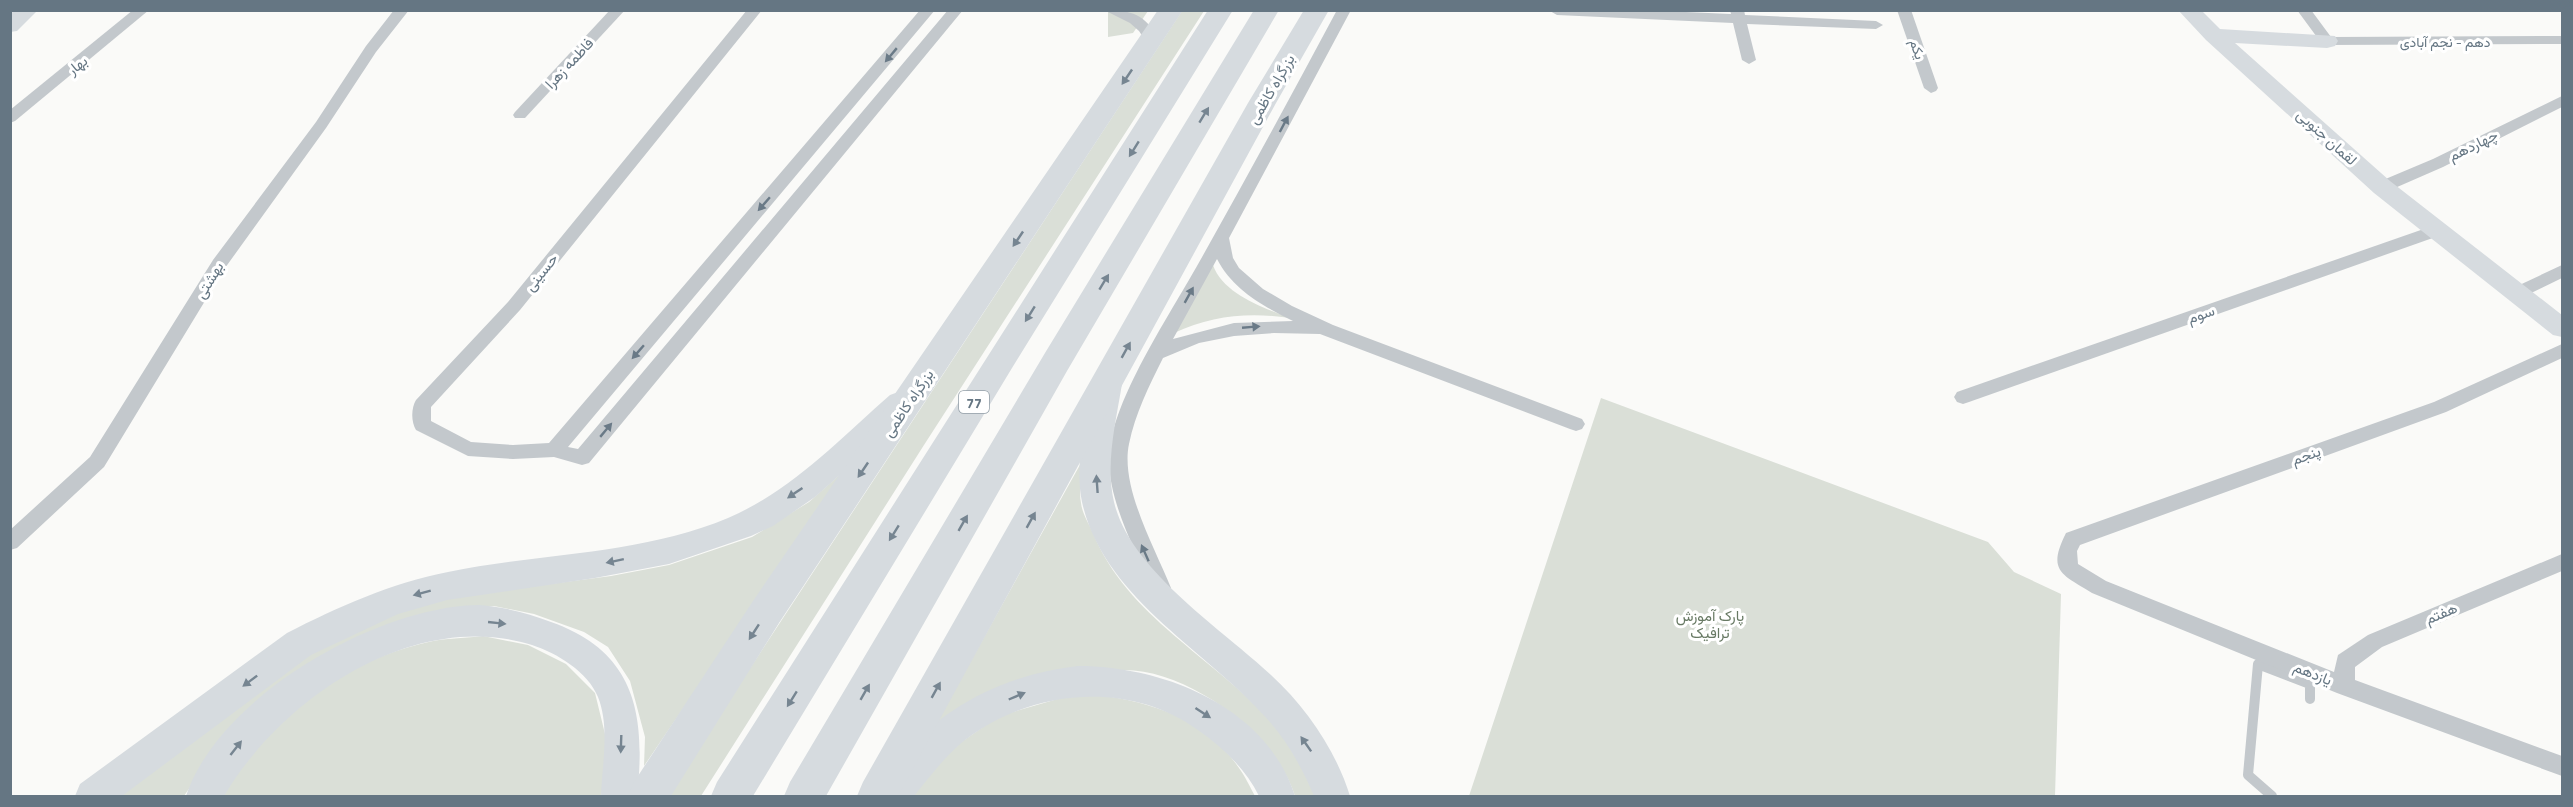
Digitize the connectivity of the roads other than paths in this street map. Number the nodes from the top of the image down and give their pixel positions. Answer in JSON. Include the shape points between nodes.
{"nodes":[{"id":1,"x":28,"y":10,"type":"edge"},
{"id":2,"x":142,"y":10,"type":"edge"},
{"id":3,"x":402,"y":10,"type":"edge"},
{"id":4,"x":618,"y":10,"type":"edge"},
{"id":5,"x":755,"y":10,"type":"edge"},
{"id":6,"x":928,"y":10,"type":"edge"},
{"id":7,"x":956,"y":10,"type":"edge"},
{"id":8,"x":1111,"y":10,"type":"edge"},
{"id":9,"x":1171,"y":10,"type":"edge"},
{"id":10,"x":1221,"y":10,"type":"edge"},
{"id":11,"x":1267,"y":10,"type":"edge"},
{"id":12,"x":1295,"y":10,"type":"edge"},
{"id":13,"x":1317,"y":10,"type":"edge"},
{"id":14,"x":1344,"y":10,"type":"edge"},
{"id":15,"x":1904,"y":10,"type":"edge"},
{"id":16,"x":2188,"y":10,"type":"edge"},
{"id":17,"x":2304,"y":10,"type":"edge"},
{"id":18,"x":1557,"y":11,"type":"edge"},
{"id":19,"x":1738,"y":14,"type":"edge"},
{"id":20,"x":1876,"y":25,"type":"dead end"},
{"id":21,"x":10,"y":26,"type":"edge"},
{"id":22,"x":2214,"y":35,"type":"junction"},
{"id":23,"x":1152,"y":40,"type":"junction"},
{"id":24,"x":2562,"y":40,"type":"edge"},
{"id":25,"x":2327,"y":41,"type":"junction"},
{"id":26,"x":1749,"y":60,"type":"dead end"},
{"id":27,"x":1931,"y":88,"type":"dead end"},
{"id":28,"x":2562,"y":101,"type":"edge"},
{"id":29,"x":1262,"y":103,"type":"junction"},
{"id":30,"x":520,"y":115,"type":"dead end"},
{"id":31,"x":10,"y":118,"type":"edge"},
{"id":32,"x":2382,"y":187,"type":"junction"},
{"id":33,"x":2438,"y":230,"type":"junction"},
{"id":34,"x":1221,"y":238,"type":"junction"},
{"id":35,"x":2562,"y":271,"type":"edge"},
{"id":36,"x":2517,"y":293,"type":"junction"},
{"id":37,"x":2562,"y":328,"type":"edge"},
{"id":38,"x":1327,"y":330,"type":"junction"},
{"id":39,"x":2562,"y":351,"type":"edge"},
{"id":40,"x":1156,"y":354,"type":"junction"},
{"id":41,"x":1107,"y":384,"type":"junction"},
{"id":42,"x":919,"y":387,"type":"junction"},
{"id":43,"x":1963,"y":397,"type":"dead end"},
{"id":44,"x":1576,"y":424,"type":"dead end"},
{"id":45,"x":554,"y":450,"type":"junction"},
{"id":46,"x":10,"y":542,"type":"edge"},
{"id":47,"x":2562,"y":562,"type":"edge"},
{"id":48,"x":2068,"y":568,"type":"joint"},
{"id":49,"x":1169,"y":606,"type":"junction"},
{"id":50,"x":2344,"y":686,"type":"junction"},
{"id":51,"x":2310,"y":699,"type":"dead end"},
{"id":52,"x":2562,"y":766,"type":"edge"},
{"id":53,"x":93,"y":796,"type":"edge"},
{"id":54,"x":204,"y":796,"type":"edge"},
{"id":55,"x":619,"y":796,"type":"edge"},
{"id":56,"x":648,"y":796,"type":"edge"},
{"id":57,"x":731,"y":796,"type":"edge"},
{"id":58,"x":804,"y":796,"type":"edge"},
{"id":59,"x":877,"y":796,"type":"edge"},
{"id":60,"x":891,"y":796,"type":"edge"},
{"id":61,"x":1277,"y":796,"type":"edge"},
{"id":62,"x":1332,"y":796,"type":"edge"},
{"id":63,"x":2272,"y":796,"type":"edge"}],
"edges":[{"from":1,"to":21,"type":"street"},
{"from":2,"to":31,"type":"street","name":"بهار"},
{"from":3,"to":46,"type":"street","name":"بهشتی","via":[[219,264],[97,462]]},
{"from":4,"to":30,"type":"street","name":"فاطمه زهرا"},
{"from":5,"to":45,"type":"street","name":"حسینی","via":[[514,306],[422,405],[422,425],[468,449],[513,453]]},
{"from":6,"to":45,"type":"street","one_way":true},
{"from":45,"to":7,"type":"street","one_way":true,"via":[[582,458]]},
{"from":8,"to":23,"type":"street","via":[[1137,20]]},
{"from":9,"to":23,"type":"highway","name":"بزرگراه کاظمی"},
{"from":10,"to":57,"type":"highway","number":"77","one_way":true},
{"from":58,"to":11,"type":"highway","one_way":true,"via":[[1056,362]]},
{"from":12,"to":29,"type":"highway"},
{"from":13,"to":29,"type":"highway","name":"بزرگراه کاظمی"},
{"from":34,"to":14,"type":"street","one_way":true},
{"from":15,"to":27,"type":"street","name":"یکم"},
{"from":16,"to":22,"type":"street","name":"لقمان جنوبی"},
{"from":17,"to":25,"type":"street"},
{"from":18,"to":19,"type":"street"},
{"from":19,"to":20,"type":"street"},
{"from":19,"to":26,"type":"street"},
{"from":22,"to":25,"type":"street"},
{"from":22,"to":32,"type":"street","name":"لقمان جنوبی"},
{"from":23,"to":42,"type":"highway","name":"بزرگراه کاظمی","one_way":true},
{"from":24,"to":25,"type":"street","name":"دهم - نجم آبادی"},
{"from":28,"to":32,"type":"street","name":"چهاردهم"},
{"from":41,"to":29,"type":"highway","name":"بزرگراه کاظمی","one_way":true},
{"from":32,"to":33,"type":"street","name":"لقمان جنوبی"},
{"from":33,"to":36,"type":"street","name":"لقمان جنوبی"},
{"from":33,"to":43,"type":"street","name":"سوم"},
{"from":34,"to":38,"type":"street","via":[[1226,260],[1236,276]]},
{"from":40,"to":34,"type":"street","one_way":true},
{"from":35,"to":36,"type":"street"},
{"from":36,"to":37,"type":"street","name":"لقمان جنوبی"},
{"from":40,"to":38,"type":"street","one_way":true,"via":[[1216,331],[1255,326]]},
{"from":38,"to":44,"type":"street"},
{"from":39,"to":48,"type":"street","name":"پنجم","via":[[2440,407],[2073,539],[2067,551]]},
{"from":49,"to":40,"type":"street","one_way":true,"via":[[1121,490],[1119,446],[1131,406]]},
{"from":49,"to":41,"type":"main road","one_way":true,"via":[[1123,557],[1105,526],[1098,501],[1095,462]]},
{"from":59,"to":41,"type":"highway","name":"بزرگراه کاظمی","one_way":true},
{"from":42,"to":53,"type":"main road","one_way":true,"via":[[796,493],[741,526],[675,549],[444,587],[383,603],[299,644]]},
{"from":42,"to":56,"type":"highway","name":"بزرگراه کاظمی","one_way":true,"via":[[766,612]]},
{"from":47,"to":50,"type":"street","name":"هفتم","via":[[2375,641],[2345,662]]},
{"from":48,"to":50,"type":"street","name":"یازدهم","via":[[2099,587]]},
{"from":62,"to":49,"type":"main road","one_way":true,"via":[[1318,761],[1283,711]]},
{"from":50,"to":52,"type":"street","name":"یازدهم"},
{"from":51,"to":63,"type":"lane","via":[[2310,684],[2258,664],[2248,775]]},
{"from":54,"to":55,"type":"main road","one_way":true,"via":[[217,772],[277,705],[337,664],[391,637],[471,620],[516,625],[556,638],[588,656],[612,689],[621,729]]},
{"from":60,"to":61,"type":"main road","one_way":true,"via":[[955,727],[1032,689],[1077,681],[1141,685],[1202,710],[1245,746]]}]}
